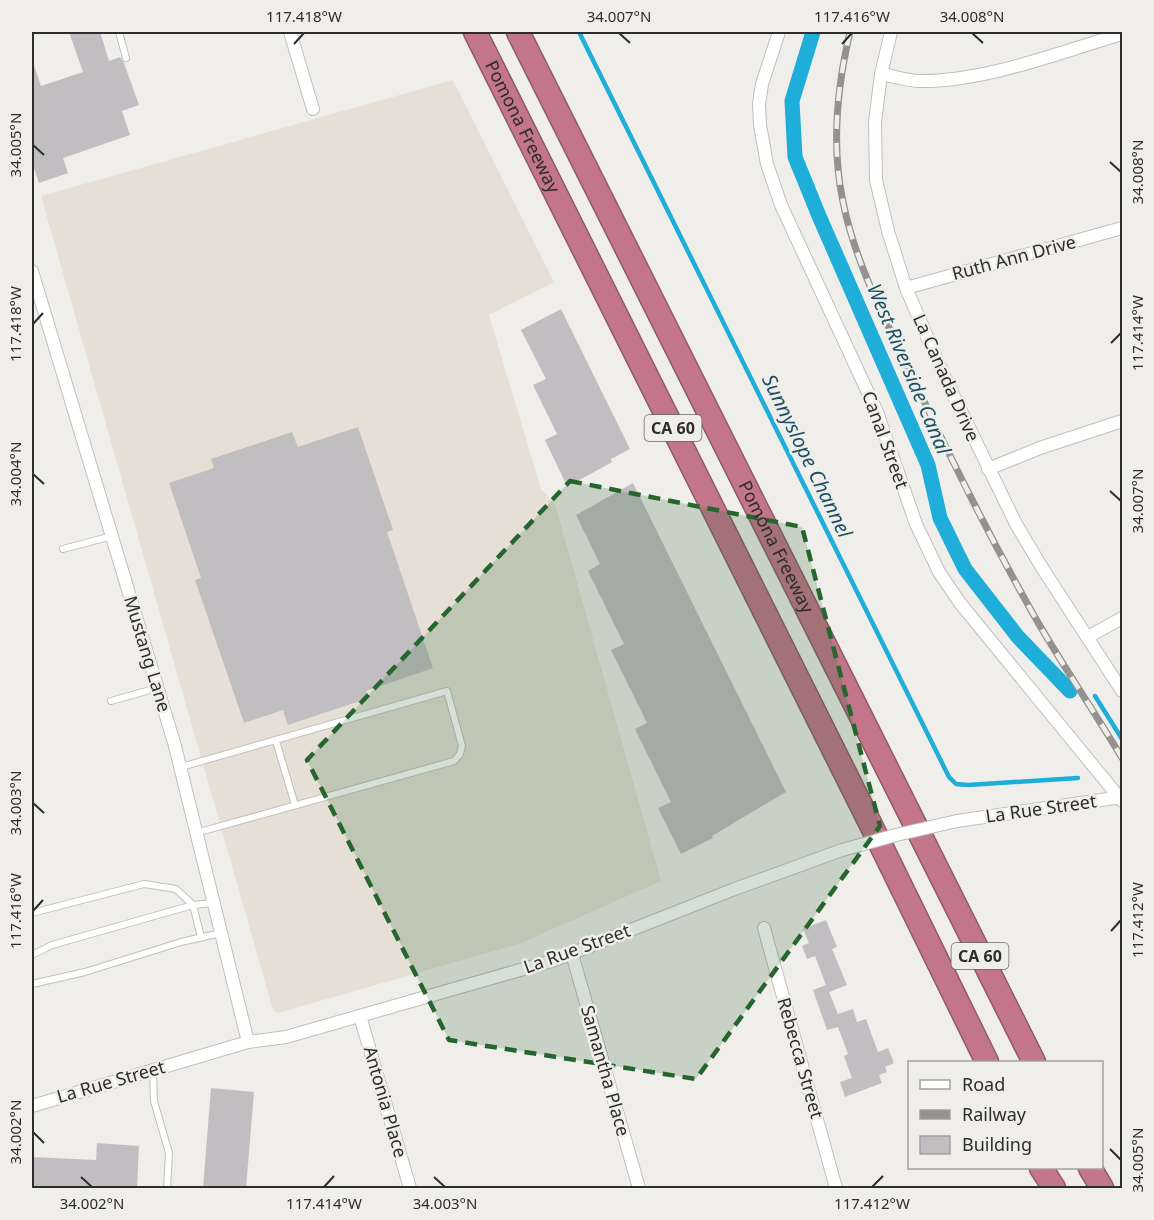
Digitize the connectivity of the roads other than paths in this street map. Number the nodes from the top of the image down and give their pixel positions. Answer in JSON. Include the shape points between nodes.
{"nodes":[{"id":1,"x":119,"y":32,"type":"edge"},
{"id":2,"x":290,"y":32,"type":"edge"},
{"id":3,"x":475,"y":32,"type":"edge"},
{"id":4,"x":518,"y":32,"type":"edge"},
{"id":5,"x":779,"y":32,"type":"edge"},
{"id":6,"x":891,"y":32,"type":"edge"},
{"id":7,"x":1122,"y":34,"type":"edge"},
{"id":8,"x":126,"y":58,"type":"dead end"},
{"id":9,"x":881,"y":74,"type":"junction"},
{"id":10,"x":313,"y":109,"type":"dead end"},
{"id":11,"x":1122,"y":228,"type":"edge"},
{"id":12,"x":32,"y":271,"type":"edge"},
{"id":13,"x":906,"y":288,"type":"junction"},
{"id":14,"x":1122,"y":421,"type":"edge"},
{"id":15,"x":988,"y":469,"type":"junction"},
{"id":16,"x":112,"y":536,"type":"junction"},
{"id":17,"x":63,"y":549,"type":"dead end"},
{"id":18,"x":1122,"y":618,"type":"edge"},
{"id":19,"x":1088,"y":637,"type":"junction"},
{"id":20,"x":157,"y":688,"type":"junction"},
{"id":21,"x":1122,"y":691,"type":"edge"},
{"id":22,"x":111,"y":701,"type":"dead end"},
{"id":23,"x":276,"y":741,"type":"junction"},
{"id":24,"x":180,"y":767,"type":"junction"},
{"id":25,"x":1122,"y":798,"type":"edge"},
{"id":26,"x":295,"y":805,"type":"junction"},
{"id":27,"x":196,"y":833,"type":"junction"},
{"id":28,"x":213,"y":903,"type":"junction"},
{"id":29,"x":193,"y":905,"type":"junction"},
{"id":30,"x":32,"y":913,"type":"edge"},
{"id":31,"x":764,"y":928,"type":"dead end"},
{"id":32,"x":221,"y":933,"type":"junction"},
{"id":33,"x":201,"y":937,"type":"junction"},
{"id":34,"x":572,"y":954,"type":"junction"},
{"id":35,"x":32,"y":955,"type":"edge"},
{"id":36,"x":32,"y":984,"type":"edge"},
{"id":37,"x":360,"y":1016,"type":"junction"},
{"id":38,"x":248,"y":1042,"type":"junction"},
{"id":39,"x":987,"y":1061,"type":"edge"},
{"id":40,"x":1033,"y":1061,"type":"edge"},
{"id":41,"x":153,"y":1070,"type":"junction"},
{"id":42,"x":32,"y":1106,"type":"edge"},
{"id":43,"x":1042,"y":1169,"type":"edge"},
{"id":44,"x":1091,"y":1169,"type":"edge"},
{"id":45,"x":167,"y":1188,"type":"edge"},
{"id":46,"x":410,"y":1188,"type":"edge"},
{"id":47,"x":639,"y":1188,"type":"edge"},
{"id":48,"x":836,"y":1188,"type":"edge"},
{"id":49,"x":1054,"y":1188,"type":"edge"},
{"id":50,"x":1102,"y":1188,"type":"edge"}],
"edges":[{"from":1,"to":8,"type":"lane"},
{"from":2,"to":10,"type":"street"},
{"from":3,"to":39,"type":"highway","name":"Pomona Freeway","number":"CA 60"},
{"from":4,"to":40,"type":"highway","name":"Pomona Freeway","number":"CA 60"},
{"from":5,"to":25,"type":"street","name":"Canal Street","via":[[759,105],[767,164],[781,205],[877,412],[916,524],[939,572],[960,603]]},
{"from":6,"to":9,"type":"street","name":"La Canada Drive"},
{"from":7,"to":9,"type":"street","via":[[952,80],[915,81]]},
{"from":9,"to":13,"type":"street","name":"La Canada Drive","via":[[875,122],[876,180]]},
{"from":11,"to":13,"type":"street","name":"Ruth Ann Drive"},
{"from":12,"to":16,"type":"street","name":"Mustang Lane"},
{"from":13,"to":15,"type":"street","name":"La Canada Drive"},
{"from":14,"to":15,"type":"street"},
{"from":15,"to":19,"type":"street","name":"La Canada Drive","via":[[1041,566]]},
{"from":16,"to":17,"type":"lane"},
{"from":16,"to":20,"type":"street","name":"Mustang Lane"},
{"from":18,"to":19,"type":"street"},
{"from":19,"to":21,"type":"street","name":"La Canada Drive"},
{"from":20,"to":22,"type":"lane"},
{"from":20,"to":24,"type":"street","name":"Mustang Lane"},
{"from":23,"to":24,"type":"lane"},
{"from":23,"to":26,"type":"lane"},
{"from":23,"to":26,"type":"lane","via":[[447,691],[462,746],[454,760]]},
{"from":24,"to":27,"type":"street","name":"Mustang Lane"},
{"from":25,"to":34,"type":"street","name":"La Rue Street","bridge":true,"via":[[957,821],[842,850]]},
{"from":26,"to":27,"type":"lane"},
{"from":27,"to":28,"type":"street","name":"Mustang Lane"},
{"from":28,"to":29,"type":"lane"},
{"from":28,"to":32,"type":"street","name":"Mustang Lane"},
{"from":29,"to":30,"type":"lane","via":[[176,889],[144,884]]},
{"from":29,"to":33,"type":"lane"},
{"from":29,"to":35,"type":"lane","via":[[52,945]]},
{"from":31,"to":48,"type":"street","name":"Rebecca Street"},
{"from":32,"to":33,"type":"lane"},
{"from":32,"to":38,"type":"street","name":"Mustang Lane"},
{"from":33,"to":36,"type":"lane"},
{"from":34,"to":37,"type":"street","name":"La Rue Street"},
{"from":34,"to":47,"type":"street","name":"Samantha Place"},
{"from":37,"to":38,"type":"street","name":"La Rue Street","via":[[286,1037]]},
{"from":37,"to":46,"type":"street","name":"Antonia Place"},
{"from":38,"to":41,"type":"street","name":"La Rue Street"},
{"from":41,"to":42,"type":"street","name":"La Rue Street"},
{"from":41,"to":45,"type":"lane","via":[[154,1101],[169,1153]]},
{"from":43,"to":49,"type":"highway"},
{"from":44,"to":50,"type":"highway"}]}
